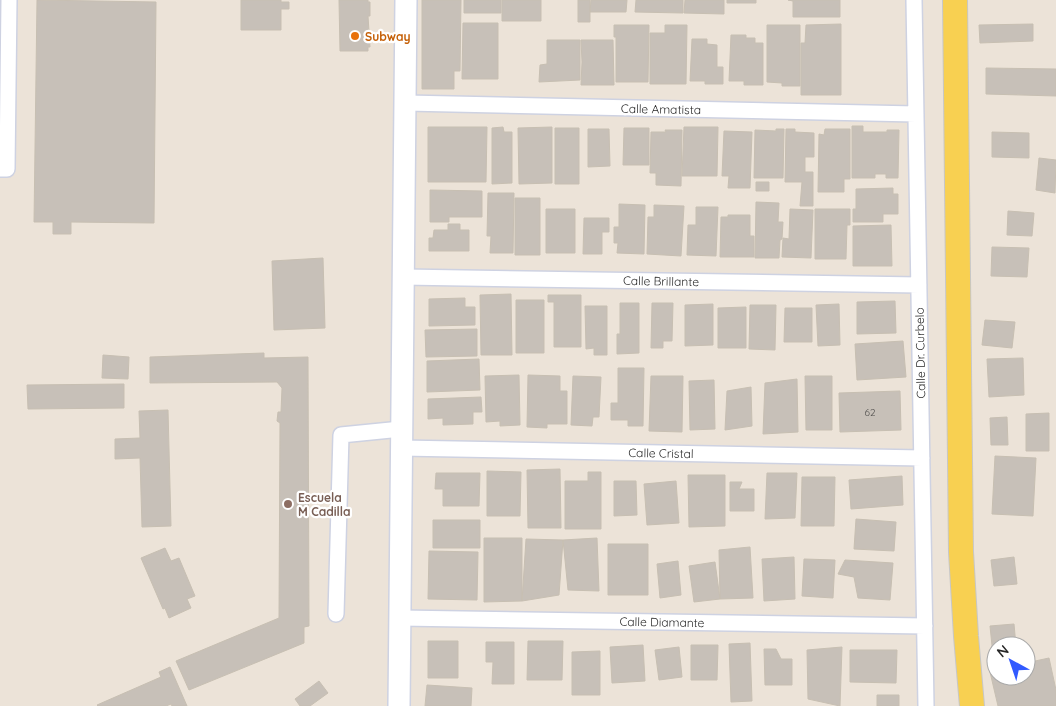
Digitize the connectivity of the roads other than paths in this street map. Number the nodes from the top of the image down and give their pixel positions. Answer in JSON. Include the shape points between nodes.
{"nodes":[{"id":1,"x":9,"y":0,"type":"edge"},
{"id":2,"x":406,"y":0,"type":"edge"},
{"id":3,"x":914,"y":0,"type":"edge"},
{"id":4,"x":955,"y":0,"type":"edge"},
{"id":5,"x":406,"y":103,"type":"junction"},
{"id":6,"x":916,"y":114,"type":"junction"},
{"id":7,"x":0,"y":169,"type":"edge"},
{"id":8,"x":403,"y":277,"type":"junction"},
{"id":9,"x":919,"y":285,"type":"junction"},
{"id":10,"x":401,"y":438,"type":"junction"},
{"id":11,"x":922,"y":458,"type":"junction"},
{"id":12,"x":336,"y":614,"type":"dead end"},
{"id":13,"x":400,"y":618,"type":"junction"},
{"id":14,"x":925,"y":626,"type":"junction"},
{"id":15,"x":399,"y":706,"type":"edge"},
{"id":16,"x":926,"y":706,"type":"edge"},
{"id":17,"x":972,"y":706,"type":"edge"}],
"edges":[{"from":1,"to":7,"type":"street","via":[[7,169]]},
{"from":2,"to":5,"type":"street"},
{"from":3,"to":6,"type":"street","name":"Calle Dr. Curbelo"},
{"from":4,"to":17,"type":"main road","via":[[961,552]]},
{"from":5,"to":6,"type":"street","name":"Calle Amatista"},
{"from":5,"to":8,"type":"street"},
{"from":6,"to":9,"type":"street","name":"Calle Dr. Curbelo"},
{"from":8,"to":9,"type":"street","name":"Calle Brillante"},
{"from":8,"to":10,"type":"street"},
{"from":9,"to":11,"type":"street","name":"Calle Dr. Curbelo"},
{"from":10,"to":11,"type":"street","name":"Calle Cristal"},
{"from":10,"to":12,"type":"street","name":"Calle Cristal","via":[[341,435]]},
{"from":10,"to":13,"type":"street"},
{"from":11,"to":14,"type":"street","name":"Calle Dr. Curbelo"},
{"from":13,"to":14,"type":"street","name":"Calle Diamante"},
{"from":13,"to":15,"type":"street"},
{"from":14,"to":16,"type":"street","name":"Calle Dr. Curbelo"}]}
